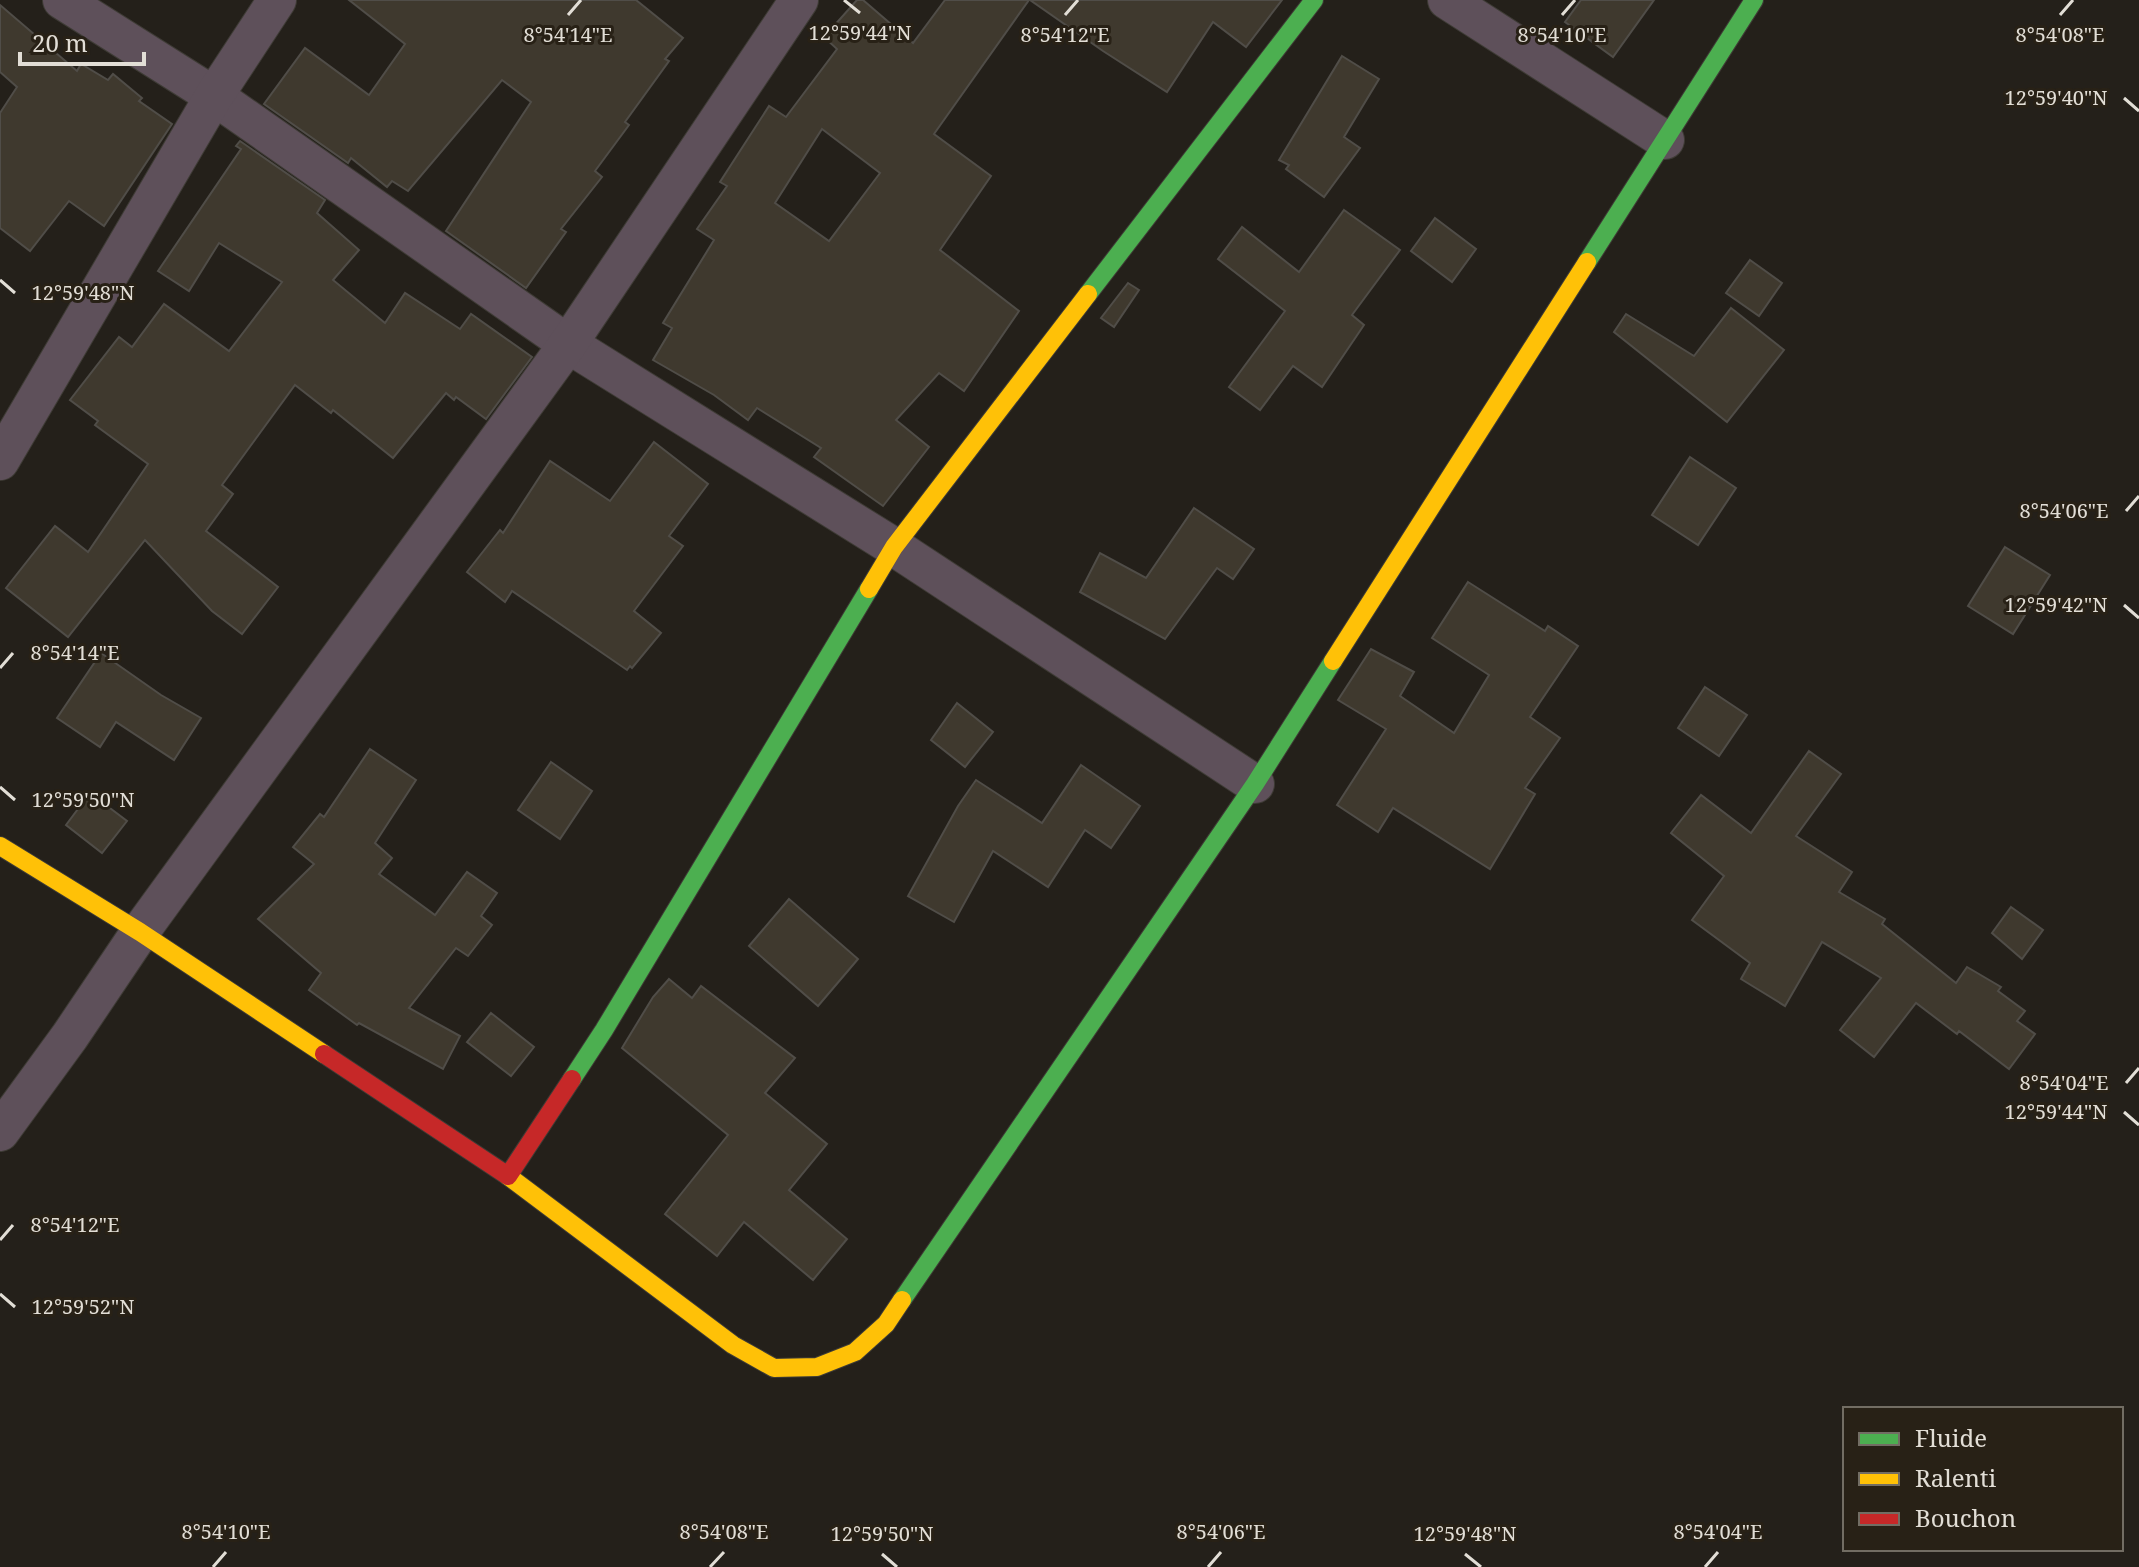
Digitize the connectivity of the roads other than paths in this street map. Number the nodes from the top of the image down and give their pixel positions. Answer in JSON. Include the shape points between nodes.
{"nodes":[{"id":1,"x":62,"y":0,"type":"edge"},
{"id":2,"x":277,"y":0,"type":"edge"},
{"id":3,"x":799,"y":0,"type":"edge"},
{"id":4,"x":1314,"y":0,"type":"edge"},
{"id":5,"x":1447,"y":0,"type":"edge"},
{"id":6,"x":1754,"y":0,"type":"edge"},
{"id":7,"x":214,"y":96,"type":"junction"},
{"id":8,"x":1665,"y":140,"type":"junction"},
{"id":9,"x":568,"y":344,"type":"junction"},
{"id":10,"x":0,"y":461,"type":"edge"},
{"id":11,"x":894,"y":547,"type":"junction"},
{"id":12,"x":1255,"y":784,"type":"junction"},
{"id":13,"x":0,"y":846,"type":"edge"},
{"id":14,"x":140,"y":932,"type":"junction"},
{"id":15,"x":0,"y":1132,"type":"edge"},
{"id":16,"x":508,"y":1176,"type":"junction"}],
"edges":[{"from":1,"to":7,"type":"street"},
{"from":2,"to":7,"type":"street"},
{"from":3,"to":9,"type":"street"},
{"from":4,"to":11,"type":"street"},
{"from":5,"to":8,"type":"street"},
{"from":6,"to":8,"type":"street"},
{"from":7,"to":9,"type":"street"},
{"from":7,"to":10,"type":"street"},
{"from":8,"to":12,"type":"street"},
{"from":9,"to":11,"type":"street"},
{"from":9,"to":14,"type":"street"},
{"from":11,"to":12,"type":"street"},
{"from":11,"to":16,"type":"street","via":[[604,1030]]},
{"from":12,"to":16,"type":"street","via":[[886,1324],[855,1352],[817,1367],[774,1368],[733,1345]]},
{"from":13,"to":14,"type":"street"},
{"from":14,"to":15,"type":"street"},
{"from":14,"to":16,"type":"street"}]}
